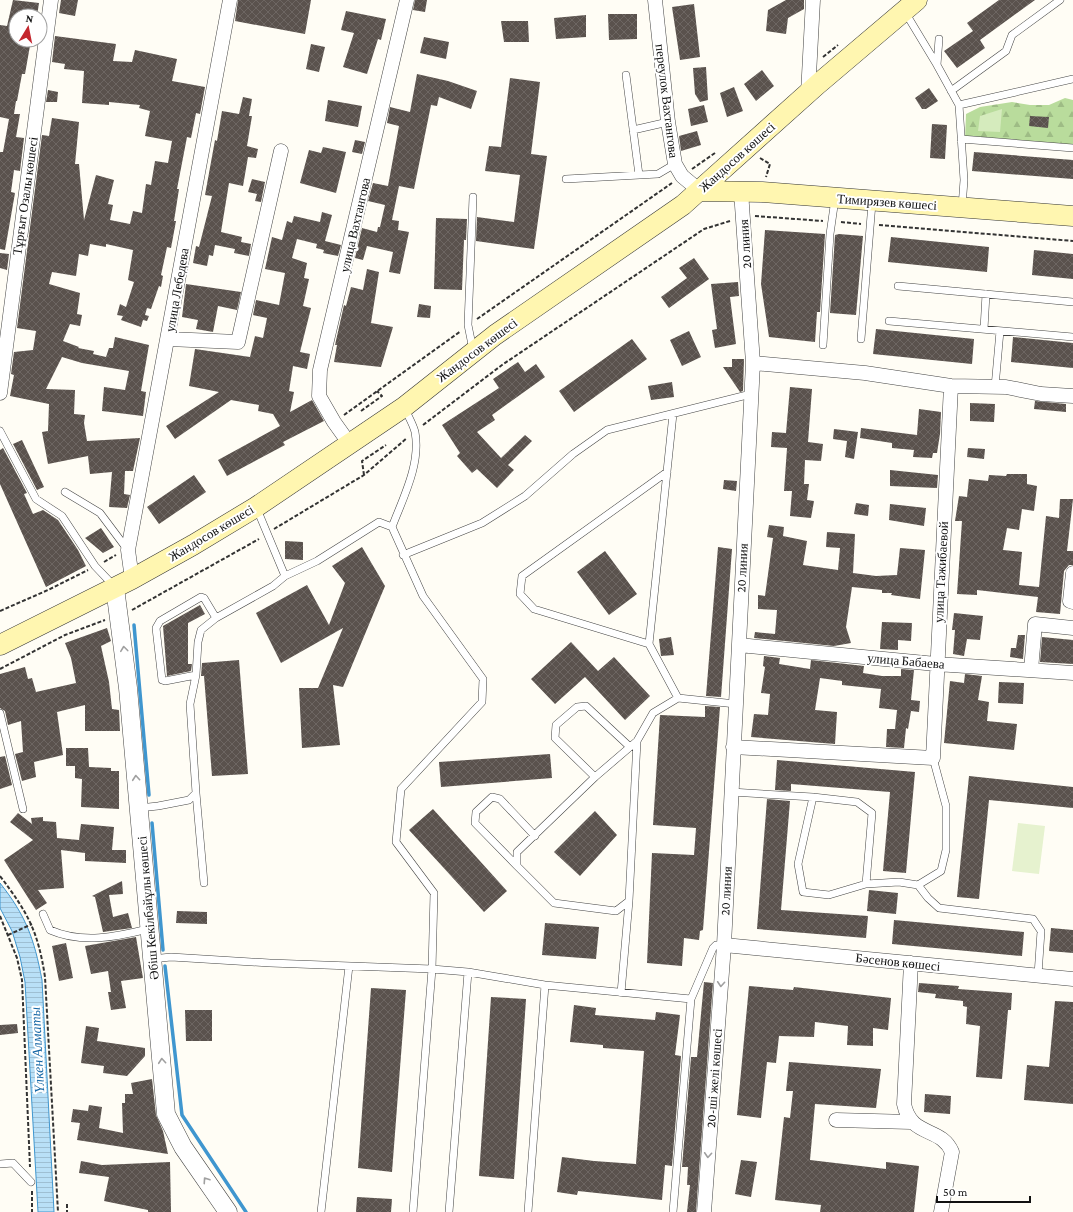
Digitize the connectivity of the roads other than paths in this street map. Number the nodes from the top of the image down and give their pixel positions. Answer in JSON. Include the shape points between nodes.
{"nodes":[{"id":1,"x":51,"y":0,"type":"edge"},
{"id":2,"x":230,"y":0,"type":"edge"},
{"id":3,"x":407,"y":0,"type":"edge"},
{"id":4,"x":655,"y":0,"type":"edge"},
{"id":5,"x":813,"y":0,"type":"edge"},
{"id":6,"x":1060,"y":0,"type":"edge"},
{"id":7,"x":910,"y":5,"type":"edge"},
{"id":8,"x":938,"y":39,"type":"dead end"},
{"id":9,"x":937,"y":65,"type":"junction"},
{"id":10,"x":626,"y":75,"type":"dead end"},
{"id":11,"x":1073,"y":80,"type":"edge"},
{"id":12,"x":951,"y":91,"type":"junction"},
{"id":13,"x":808,"y":94,"type":"junction"},
{"id":14,"x":959,"y":105,"type":"junction"},
{"id":15,"x":668,"y":122,"type":"junction"},
{"id":16,"x":633,"y":130,"type":"junction"},
{"id":17,"x":961,"y":139,"type":"junction"},
{"id":18,"x":1073,"y":148,"type":"edge"},
{"id":19,"x":281,"y":151,"type":"dead end"},
{"id":20,"x":678,"y":170,"type":"junction"},
{"id":21,"x":639,"y":175,"type":"junction"},
{"id":22,"x":566,"y":180,"type":"dead end"},
{"id":23,"x":700,"y":191,"type":"junction"},
{"id":24,"x":741,"y":191,"type":"junction"},
{"id":25,"x":473,"y":197,"type":"dead end"},
{"id":26,"x":835,"y":198,"type":"junction"},
{"id":27,"x":872,"y":200,"type":"junction"},
{"id":28,"x":962,"y":207,"type":"junction"},
{"id":29,"x":1073,"y":216,"type":"edge"},
{"id":30,"x":898,"y":286,"type":"dead end"},
{"id":31,"x":986,"y":294,"type":"junction"},
{"id":32,"x":1073,"y":302,"type":"edge"},
{"id":33,"x":889,"y":321,"type":"dead end"},
{"id":34,"x":984,"y":329,"type":"junction"},
{"id":35,"x":1000,"y":331,"type":"junction"},
{"id":36,"x":1073,"y":337,"type":"edge"},
{"id":37,"x":861,"y":338,"type":"dead end"},
{"id":38,"x":168,"y":339,"type":"junction"},
{"id":39,"x":823,"y":345,"type":"dead end"},
{"id":40,"x":473,"y":351,"type":"junction"},
{"id":41,"x":753,"y":363,"type":"junction"},
{"id":42,"x":951,"y":386,"type":"junction"},
{"id":43,"x":995,"y":387,"type":"junction"},
{"id":44,"x":0,"y":393,"type":"edge"},
{"id":45,"x":751,"y":394,"type":"junction"},
{"id":46,"x":1073,"y":396,"type":"edge"},
{"id":47,"x":404,"y":407,"type":"junction"},
{"id":48,"x":672,"y":414,"type":"junction"},
{"id":49,"x":0,"y":431,"type":"edge"},
{"id":50,"x":348,"y":443,"type":"junction"},
{"id":51,"x":667,"y":472,"type":"junction"},
{"id":52,"x":65,"y":492,"type":"dead end"},
{"id":53,"x":256,"y":506,"type":"junction"},
{"id":54,"x":392,"y":527,"type":"junction"},
{"id":55,"x":128,"y":550,"type":"junction"},
{"id":56,"x":403,"y":555,"type":"junction"},
{"id":57,"x":1073,"y":572,"type":"edge"},
{"id":58,"x":285,"y":576,"type":"junction"},
{"id":59,"x":124,"y":583,"type":"junction"},
{"id":60,"x":1073,"y":602,"type":"edge"},
{"id":61,"x":216,"y":618,"type":"junction"},
{"id":62,"x":1073,"y":628,"type":"edge"},
{"id":63,"x":649,"y":644,"type":"junction"},
{"id":64,"x":0,"y":645,"type":"edge"},
{"id":65,"x":738,"y":645,"type":"junction"},
{"id":66,"x":936,"y":664,"type":"junction"},
{"id":67,"x":1031,"y":670,"type":"junction"},
{"id":68,"x":1073,"y":673,"type":"edge"},
{"id":69,"x":196,"y":675,"type":"junction"},
{"id":70,"x":678,"y":698,"type":"junction"},
{"id":71,"x":736,"y":704,"type":"junction"},
{"id":72,"x":0,"y":713,"type":"edge"},
{"id":73,"x":637,"y":741,"type":"junction"},
{"id":74,"x":733,"y":747,"type":"junction"},
{"id":75,"x":630,"y":748,"type":"junction"},
{"id":76,"x":933,"y":758,"type":"junction"},
{"id":77,"x":595,"y":777,"type":"junction"},
{"id":78,"x":731,"y":792,"type":"junction"},
{"id":79,"x":196,"y":793,"type":"junction"},
{"id":80,"x":813,"y":797,"type":"junction"},
{"id":81,"x":139,"y":808,"type":"junction"},
{"id":82,"x":23,"y":809,"type":"dead end"},
{"id":83,"x":534,"y":836,"type":"junction"},
{"id":84,"x":517,"y":866,"type":"junction"},
{"id":85,"x":204,"y":883,"type":"dead end"},
{"id":86,"x":866,"y":884,"type":"junction"},
{"id":87,"x":918,"y":885,"type":"junction"},
{"id":88,"x":629,"y":901,"type":"junction"},
{"id":89,"x":43,"y":914,"type":"dead end"},
{"id":90,"x":150,"y":928,"type":"junction"},
{"id":91,"x":724,"y":945,"type":"junction"},
{"id":92,"x":152,"y":959,"type":"junction"},
{"id":93,"x":911,"y":963,"type":"junction"},
{"id":94,"x":350,"y":966,"type":"junction"},
{"id":95,"x":432,"y":969,"type":"junction"},
{"id":96,"x":468,"y":972,"type":"junction"},
{"id":97,"x":1038,"y":976,"type":"junction"},
{"id":98,"x":1073,"y":979,"type":"edge"},
{"id":99,"x":545,"y":985,"type":"junction"},
{"id":100,"x":621,"y":993,"type":"junction"},
{"id":101,"x":690,"y":1000,"type":"junction"},
{"id":102,"x":836,"y":1120,"type":"dead end"},
{"id":103,"x":911,"y":1122,"type":"junction"},
{"id":104,"x":0,"y":1164,"type":"edge"},
{"id":105,"x":31,"y":1182,"type":"road end"},
{"id":106,"x":228,"y":1212,"type":"edge"},
{"id":107,"x":321,"y":1212,"type":"edge"},
{"id":108,"x":413,"y":1212,"type":"edge"},
{"id":109,"x":448,"y":1212,"type":"edge"},
{"id":110,"x":528,"y":1212,"type":"edge"},
{"id":111,"x":673,"y":1212,"type":"edge"},
{"id":112,"x":704,"y":1212,"type":"edge"},
{"id":113,"x":941,"y":1212,"type":"edge"}],
"edges":[{"from":1,"to":44,"type":"street","name":"Тұрғыт Озалы көшесі"},
{"from":2,"to":38,"type":"street","name":"улица Лебедева"},
{"from":3,"to":50,"type":"street","name":"улица Вахтангова","via":[[320,370],[319,396]]},
{"from":4,"to":15,"type":"street","name":"переулок Вахтангова"},
{"from":5,"to":13,"type":"street"},
{"from":6,"to":12,"type":"lane","via":[[1012,35],[1006,52]]},
{"from":7,"to":9,"type":"lane"},
{"from":7,"to":13,"type":"main road","name":"Жандосов көшесі"},
{"from":8,"to":9,"type":"lane"},
{"from":9,"to":12,"type":"lane"},
{"from":10,"to":16,"type":"lane"},
{"from":11,"to":14,"type":"lane"},
{"from":12,"to":14,"type":"lane"},
{"from":13,"to":23,"type":"main road","name":"Жандосов көшесі"},
{"from":14,"to":17,"type":"lane"},
{"from":15,"to":16,"type":"lane"},
{"from":15,"to":20,"type":"street","name":"переулок Вахтангова"},
{"from":16,"to":21,"type":"lane"},
{"from":17,"to":18,"type":"lane"},
{"from":17,"to":28,"type":"lane","via":[[964,180]]},
{"from":19,"to":38,"type":"street","via":[[238,342]]},
{"from":20,"to":21,"type":"lane"},
{"from":20,"to":23,"type":"street","name":"переулок Вахтангова"},
{"from":21,"to":22,"type":"lane"},
{"from":23,"to":24,"type":"main road","name":"Тимирязев көшесі"},
{"from":23,"to":40,"type":"main road","name":"Жандосов көшесі"},
{"from":24,"to":26,"type":"main road","name":"Тимирязев көшесі"},
{"from":24,"to":41,"type":"street","name":"20 линия"},
{"from":25,"to":40,"type":"lane","via":[[468,325]]},
{"from":26,"to":27,"type":"main road","name":"Тимирязев көшесі"},
{"from":26,"to":39,"type":"lane","via":[[830,234]]},
{"from":27,"to":28,"type":"main road","name":"Тимирязев көшесі"},
{"from":27,"to":37,"type":"lane"},
{"from":28,"to":29,"type":"main road","name":"Тимирязев көшесі"},
{"from":30,"to":31,"type":"lane"},
{"from":31,"to":32,"type":"lane"},
{"from":31,"to":34,"type":"lane"},
{"from":33,"to":34,"type":"lane"},
{"from":34,"to":35,"type":"lane"},
{"from":35,"to":36,"type":"lane"},
{"from":35,"to":43,"type":"lane"},
{"from":38,"to":55,"type":"street","name":"улица Лебедева"},
{"from":40,"to":47,"type":"main road","name":"Жандосов көшесі"},
{"from":41,"to":42,"type":"street","via":[[865,373]]},
{"from":41,"to":45,"type":"street","name":"20 линия"},
{"from":42,"to":43,"type":"street"},
{"from":42,"to":66,"type":"street","name":"улица Тажибаевой"},
{"from":43,"to":46,"type":"street"},
{"from":45,"to":48,"type":"lane"},
{"from":45,"to":65,"type":"street","name":"20 линия"},
{"from":47,"to":50,"type":"main road","name":"Жандосов көшесі"},
{"from":47,"to":54,"type":"lane","via":[[415,431],[416,448],[412,470]]},
{"from":48,"to":51,"type":"lane"},
{"from":48,"to":56,"type":"lane","via":[[607,430],[573,454],[525,496],[482,523]]},
{"from":49,"to":59,"type":"lane","via":[[36,500],[62,516],[95,566]]},
{"from":50,"to":53,"type":"main road","name":"Жандосов көшесі"},
{"from":51,"to":63,"type":"lane"},
{"from":51,"to":63,"type":"lane","via":[[522,576],[520,594],[534,609]]},
{"from":52,"to":55,"type":"lane","via":[[100,514]]},
{"from":53,"to":58,"type":"lane"},
{"from":53,"to":59,"type":"main road","name":"Жандосов көшесі"},
{"from":54,"to":56,"type":"lane"},
{"from":54,"to":58,"type":"lane","via":[[379,522],[317,561]]},
{"from":55,"to":59,"type":"street","name":"улица Лебедева"},
{"from":56,"to":95,"type":"lane","via":[[423,596],[483,679],[482,702],[400,788],[396,842],[434,893]]},
{"from":57,"to":60,"type":"street","via":[[1070,601]]},
{"from":58,"to":61,"type":"lane","via":[[273,586]]},
{"from":59,"to":64,"type":"main road","name":"Жандосов көшесі"},
{"from":81,"to":59,"type":"street","name":"Әбіш Кекілбайұлы көшесі","one_way":true,"via":[[120,615]]},
{"from":61,"to":69,"type":"lane","via":[[200,630]]},
{"from":61,"to":69,"type":"lane","via":[[204,598],[201,598],[157,624],[162,680]]},
{"from":62,"to":67,"type":"street","via":[[1035,624]]},
{"from":63,"to":70,"type":"lane"},
{"from":65,"to":66,"type":"street","name":"улица Бабаева"},
{"from":65,"to":71,"type":"street","name":"20 линия"},
{"from":66,"to":67,"type":"street","name":"улица Бабаева"},
{"from":66,"to":76,"type":"street","name":"улица Тажибаевой"},
{"from":67,"to":68,"type":"street","name":"улица Бабаева"},
{"from":69,"to":79,"type":"lane","via":[[190,704]]},
{"from":70,"to":71,"type":"lane"},
{"from":70,"to":73,"type":"lane","via":[[653,713]]},
{"from":71,"to":74,"type":"street","name":"20 линия"},
{"from":72,"to":82,"type":"lane"},
{"from":73,"to":75,"type":"lane"},
{"from":73,"to":88,"type":"lane"},
{"from":74,"to":76,"type":"street"},
{"from":74,"to":78,"type":"street","name":"20 линия"},
{"from":75,"to":77,"type":"lane"},
{"from":75,"to":77,"type":"lane","via":[[586,706],[578,707],[556,725],[555,738]]},
{"from":76,"to":87,"type":"lane","via":[[946,806],[946,850],[941,871]]},
{"from":77,"to":83,"type":"lane"},
{"from":78,"to":80,"type":"lane"},
{"from":78,"to":91,"type":"street","name":"20 линия"},
{"from":79,"to":81,"type":"lane","via":[[189,800]]},
{"from":79,"to":85,"type":"lane"},
{"from":80,"to":86,"type":"lane","via":[[857,802],[872,813]]},
{"from":80,"to":86,"type":"lane","via":[[798,864],[803,892],[829,895]]},
{"from":81,"to":90,"type":"street","name":"Әбіш Кекілбайұлы көшесі"},
{"from":83,"to":84,"type":"lane","via":[[517,852]]},
{"from":83,"to":84,"type":"lane","via":[[500,799],[492,797],[476,812],[475,823]]},
{"from":84,"to":88,"type":"lane","via":[[554,903],[616,911]]},
{"from":86,"to":87,"type":"lane","via":[[899,882]]},
{"from":87,"to":97,"type":"lane","via":[[939,908],[1033,919],[1041,931]]},
{"from":88,"to":100,"type":"lane"},
{"from":89,"to":90,"type":"lane","via":[[50,930],[64,936],[84,939]]},
{"from":90,"to":92,"type":"street","name":"Әбіш Кекілбайұлы көшесі"},
{"from":91,"to":93,"type":"street","name":"Бәсенов көшесі"},
{"from":91,"to":101,"type":"lane","via":[[716,945],[713,948]]},
{"from":91,"to":112,"type":"street","name":"20-ші желі көшесі","one_way":true},
{"from":92,"to":94,"type":"lane","via":[[171,957]]},
{"from":106,"to":92,"type":"street","name":"Әбіш Кекілбайұлы көшесі","one_way":true,"via":[[183,1147],[166,1114]]},
{"from":93,"to":97,"type":"street","name":"Бәсенов көшесі"},
{"from":93,"to":103,"type":"street","via":[[904,1104]]},
{"from":94,"to":95,"type":"lane"},
{"from":94,"to":107,"type":"lane"},
{"from":95,"to":96,"type":"lane"},
{"from":95,"to":108,"type":"lane"},
{"from":96,"to":99,"type":"lane"},
{"from":96,"to":109,"type":"lane"},
{"from":97,"to":98,"type":"street","name":"Бәсенов көшесі"},
{"from":99,"to":100,"type":"lane"},
{"from":99,"to":110,"type":"lane"},
{"from":100,"to":101,"type":"lane"},
{"from":101,"to":111,"type":"lane"},
{"from":102,"to":103,"type":"street"},
{"from":103,"to":113,"type":"street","via":[[942,1139],[952,1152]]},
{"from":104,"to":105,"type":"lane","via":[[13,1163]]}]}
